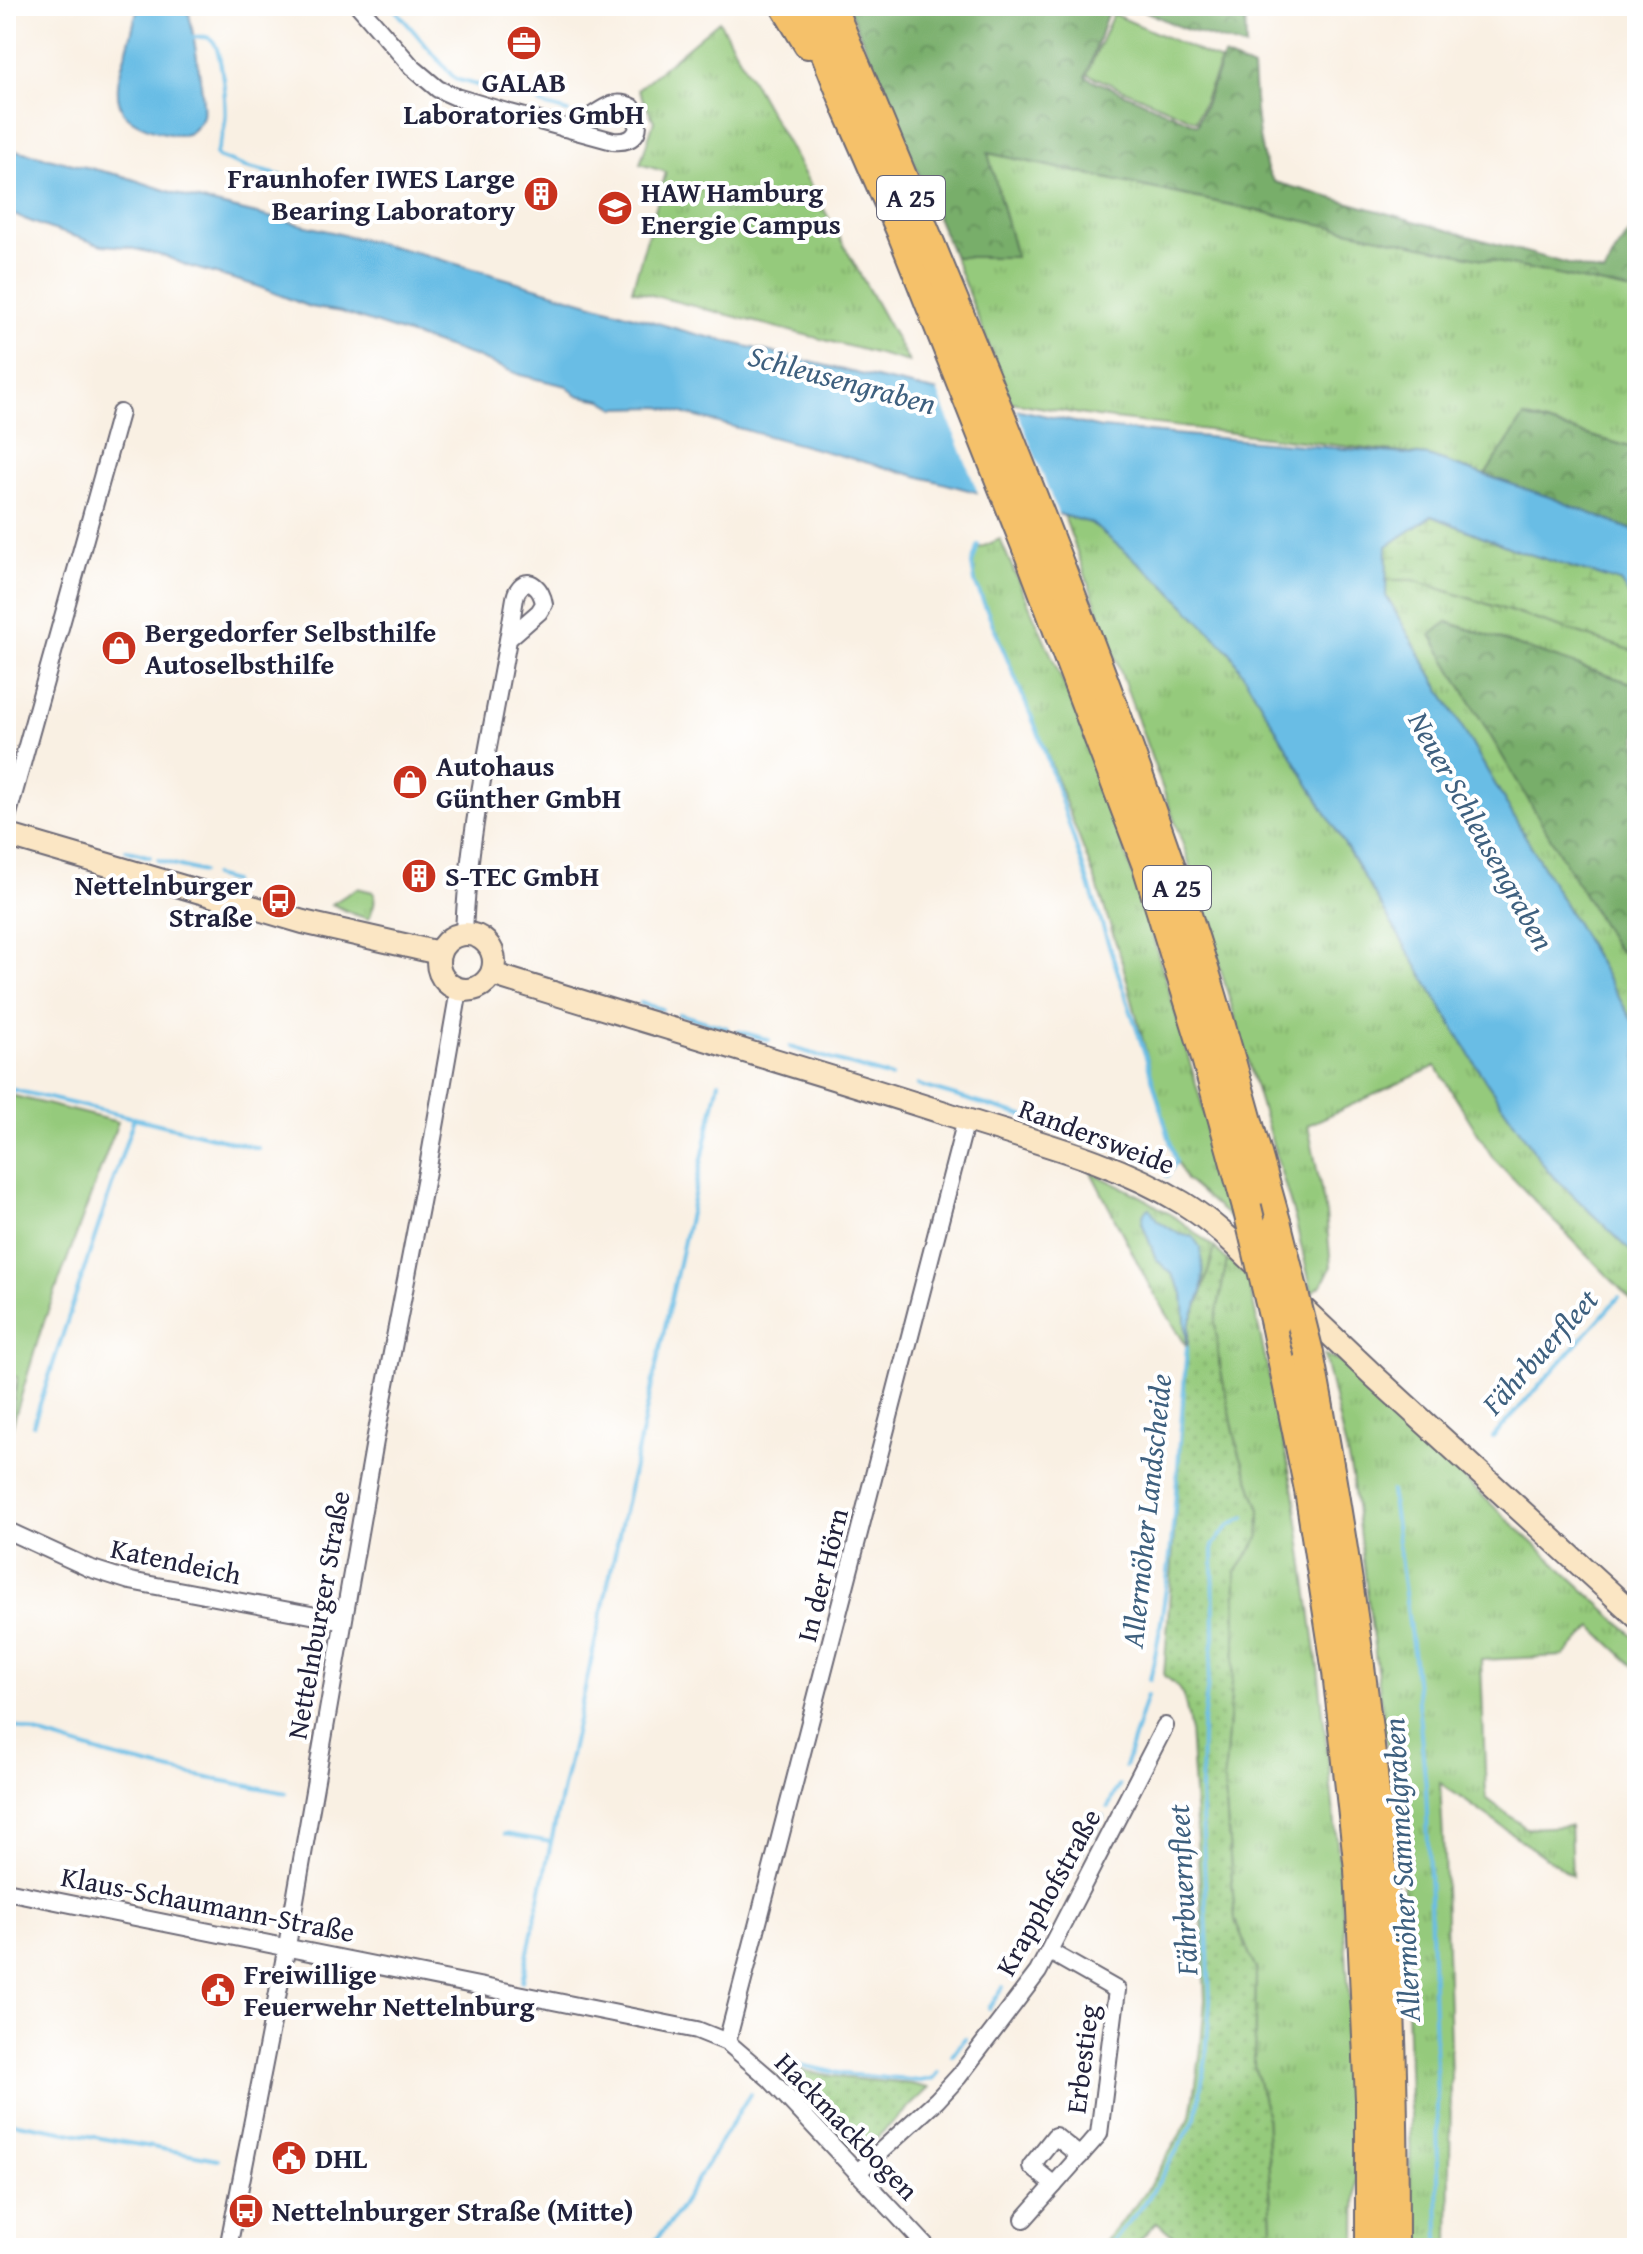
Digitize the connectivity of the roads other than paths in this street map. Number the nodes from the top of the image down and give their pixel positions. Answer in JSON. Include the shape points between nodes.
{"nodes":[{"id":1,"x":359,"y":6,"type":"edge"},
{"id":2,"x":785,"y":6,"type":"edge"},
{"id":3,"x":807,"y":6,"type":"edge"},
{"id":4,"x":831,"y":6,"type":"edge"},
{"id":5,"x":848,"y":110,"type":"junction"},
{"id":6,"x":563,"y":128,"type":"dead end"},
{"id":7,"x":120,"y":413,"type":"dead end"},
{"id":8,"x":508,"y":639,"type":"dead end"},
{"id":9,"x":6,"y":821,"type":"edge"},
{"id":10,"x":6,"y":835,"type":"edge"},
{"id":11,"x":464,"y":934,"type":"junction"},
{"id":12,"x":439,"y":953,"type":"junction"},
{"id":13,"x":492,"y":974,"type":"junction"},
{"id":14,"x":459,"y":990,"type":"junction"},
{"id":15,"x":966,"y":1120,"type":"junction"},
{"id":16,"x":6,"y":1530,"type":"edge"},
{"id":17,"x":1637,"y":1617,"type":"edge"},
{"id":18,"x":343,"y":1621,"type":"junction"},
{"id":19,"x":1165,"y":1726,"type":"dead end"},
{"id":20,"x":6,"y":1891,"type":"edge"},
{"id":21,"x":287,"y":1946,"type":"junction"},
{"id":22,"x":1050,"y":1952,"type":"junction"},
{"id":23,"x":727,"y":2042,"type":"junction"},
{"id":24,"x":1080,"y":2156,"type":"junction"},
{"id":25,"x":857,"y":2173,"type":"junction"},
{"id":26,"x":1054,"y":2185,"type":"junction"},
{"id":27,"x":1024,"y":2219,"type":"dead end"},
{"id":28,"x":228,"y":2248,"type":"edge"},
{"id":29,"x":928,"y":2248,"type":"edge"},
{"id":30,"x":1370,"y":2248,"type":"edge"},
{"id":31,"x":1394,"y":2248,"type":"edge"}],
"edges":[{"from":1,"to":6,"type":"street","via":[[438,89]]},
{"from":2,"to":5,"type":"highway"},
{"from":3,"to":5,"type":"highway","number":"A 25"},
{"from":4,"to":31,"type":"highway","number":"A 25","bridge":true,"via":[[1057,557],[1168,859],[1277,1225],[1309,1353],[1361,1668],[1382,1868],[1394,2099]]},
{"from":5,"to":30,"type":"highway","number":"A 25","bridge":true,"via":[[1028,551],[1147,866],[1247,1207],[1309,1490],[1337,1672],[1359,1869],[1370,2099]]},
{"from":7,"to":9,"type":"street"},
{"from":8,"to":11,"type":"street","via":[[465,893]]},
{"from":10,"to":12,"type":"street","via":[[303,922]]},
{"from":11,"to":12,"type":"street","via":[[450,939]]},
{"from":11,"to":13,"type":"street","via":[[476,935],[491,947]]},
{"from":12,"to":14,"type":"street","via":[[444,980]]},
{"from":13,"to":14,"type":"street","via":[[478,988]]},
{"from":13,"to":15,"type":"street","name":"Randersweide"},
{"from":14,"to":18,"type":"street","name":"Nettelnburger Straße"},
{"from":15,"to":17,"type":"street","name":"Randersweide","via":[[1112,1167],[1206,1219]]},
{"from":15,"to":23,"type":"street","name":"In der Hörn"},
{"from":16,"to":18,"type":"street","name":"Katendeich","via":[[78,1564],[130,1581]]},
{"from":18,"to":21,"type":"street","name":"Nettelnburger Straße"},
{"from":19,"to":22,"type":"street","name":"Krapphofstraße"},
{"from":20,"to":21,"type":"street","name":"Klaus-Schaumann-Straße"},
{"from":21,"to":23,"type":"street","name":"Klaus-Schaumann-Straße","via":[[697,2030]]},
{"from":21,"to":28,"type":"street","name":"Nettelnburger Straße"},
{"from":22,"to":24,"type":"street","name":"Erbestieg","via":[[1117,1990],[1099,2134]]},
{"from":22,"to":25,"type":"street","name":"Krapphofstraße","via":[[963,2072]]},
{"from":23,"to":25,"type":"street","name":"Hackmackbogen","via":[[770,2079]]},
{"from":24,"to":26,"type":"street","name":"Erbestieg"},
{"from":24,"to":26,"type":"street","name":"Erbestieg","via":[[1055,2136],[1031,2166]]},
{"from":25,"to":29,"type":"street","name":"Hackmackbogen"},
{"from":26,"to":27,"type":"street","name":"Erbestieg"}]}
